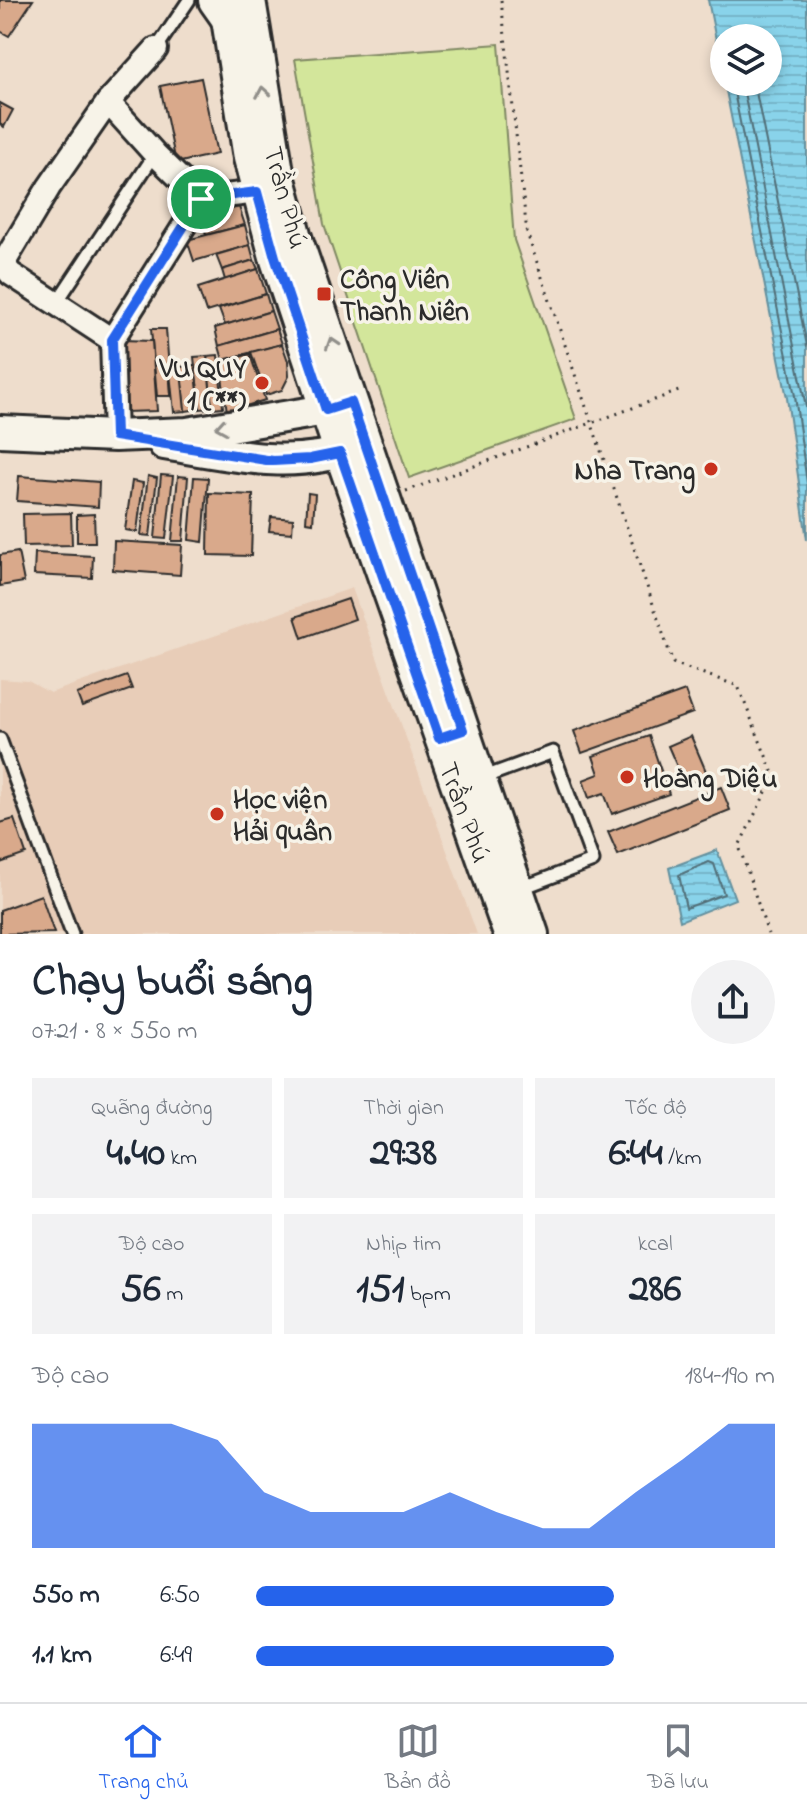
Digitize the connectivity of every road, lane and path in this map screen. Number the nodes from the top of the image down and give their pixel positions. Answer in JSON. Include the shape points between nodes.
{"nodes":[{"id":1,"x":189,"y":0,"type":"edge"},
{"id":2,"x":501,"y":0,"type":"edge"},
{"id":3,"x":229,"y":4,"type":"edge"},
{"id":4,"x":156,"y":49,"type":"joint"},
{"id":5,"x":108,"y":102,"type":"junction"},
{"id":6,"x":155,"y":154,"type":"junction"},
{"id":7,"x":257,"y":192,"type":"junction"},
{"id":8,"x":201,"y":199,"type":"junction"},
{"id":9,"x":57,"y":302,"type":"junction"},
{"id":10,"x":112,"y":340,"type":"junction"},
{"id":11,"x":679,"y":391,"type":"dead end"},
{"id":12,"x":338,"y":406,"type":"junction"},
{"id":13,"x":592,"y":424,"type":"junction"},
{"id":14,"x":0,"y":431,"type":"edge"},
{"id":15,"x":115,"y":436,"type":"junction"},
{"id":16,"x":353,"y":448,"type":"junction"},
{"id":17,"x":402,"y":493,"type":"dead end"},
{"id":18,"x":451,"y":734,"type":"junction"},
{"id":19,"x":0,"y":739,"type":"edge"},
{"id":20,"x":480,"y":779,"type":"junction"},
{"id":21,"x":518,"y":889,"type":"junction"},
{"id":22,"x":72,"y":934,"type":"edge"},
{"id":23,"x":509,"y":934,"type":"edge"},
{"id":24,"x":533,"y":934,"type":"edge"},
{"id":25,"x":768,"y":934,"type":"edge"}],
"edges":[{"from":1,"to":4,"type":"lane"},
{"from":2,"to":13,"type":"path","via":[[527,233]]},
{"from":3,"to":7,"type":"main road","name":"Trần Phú","via":[[241,117]]},
{"from":12,"to":3,"type":"main road","name":"Trần Phú","one_way":true},
{"from":4,"to":5,"type":"street"},
{"from":5,"to":6,"type":"street"},
{"from":5,"to":9,"type":"street","via":[[6,259],[11,274]]},
{"from":6,"to":8,"type":"street"},
{"from":6,"to":9,"type":"lane"},
{"from":7,"to":8,"type":"street"},
{"from":7,"to":12,"type":"main road","name":"Trần Phú","via":[[275,257]]},
{"from":8,"to":10,"type":"street"},
{"from":9,"to":10,"type":"street"},
{"from":10,"to":15,"type":"street"},
{"from":11,"to":13,"type":"path"},
{"from":12,"to":15,"type":"main road","one_way":true,"via":[[187,433]]},
{"from":12,"to":16,"type":"main road","name":"Trần Phú"},
{"from":13,"to":17,"type":"path"},
{"from":13,"to":25,"type":"path","via":[[673,663],[738,686],[774,776],[739,846]]},
{"from":14,"to":15,"type":"main road"},
{"from":15,"to":16,"type":"main road","via":[[273,461]]},
{"from":16,"to":18,"type":"main road","name":"Trần Phú"},
{"from":18,"to":20,"type":"main road","name":"Trần Phú"},
{"from":18,"to":23,"type":"main road","name":"Trần Phú"},
{"from":19,"to":22,"type":"lane"},
{"from":20,"to":21,"type":"main road","name":"Trần Phú"},
{"from":20,"to":21,"type":"lane","via":[[553,752],[593,861]]},
{"from":21,"to":24,"type":"main road","name":"Trần Phú"}]}
